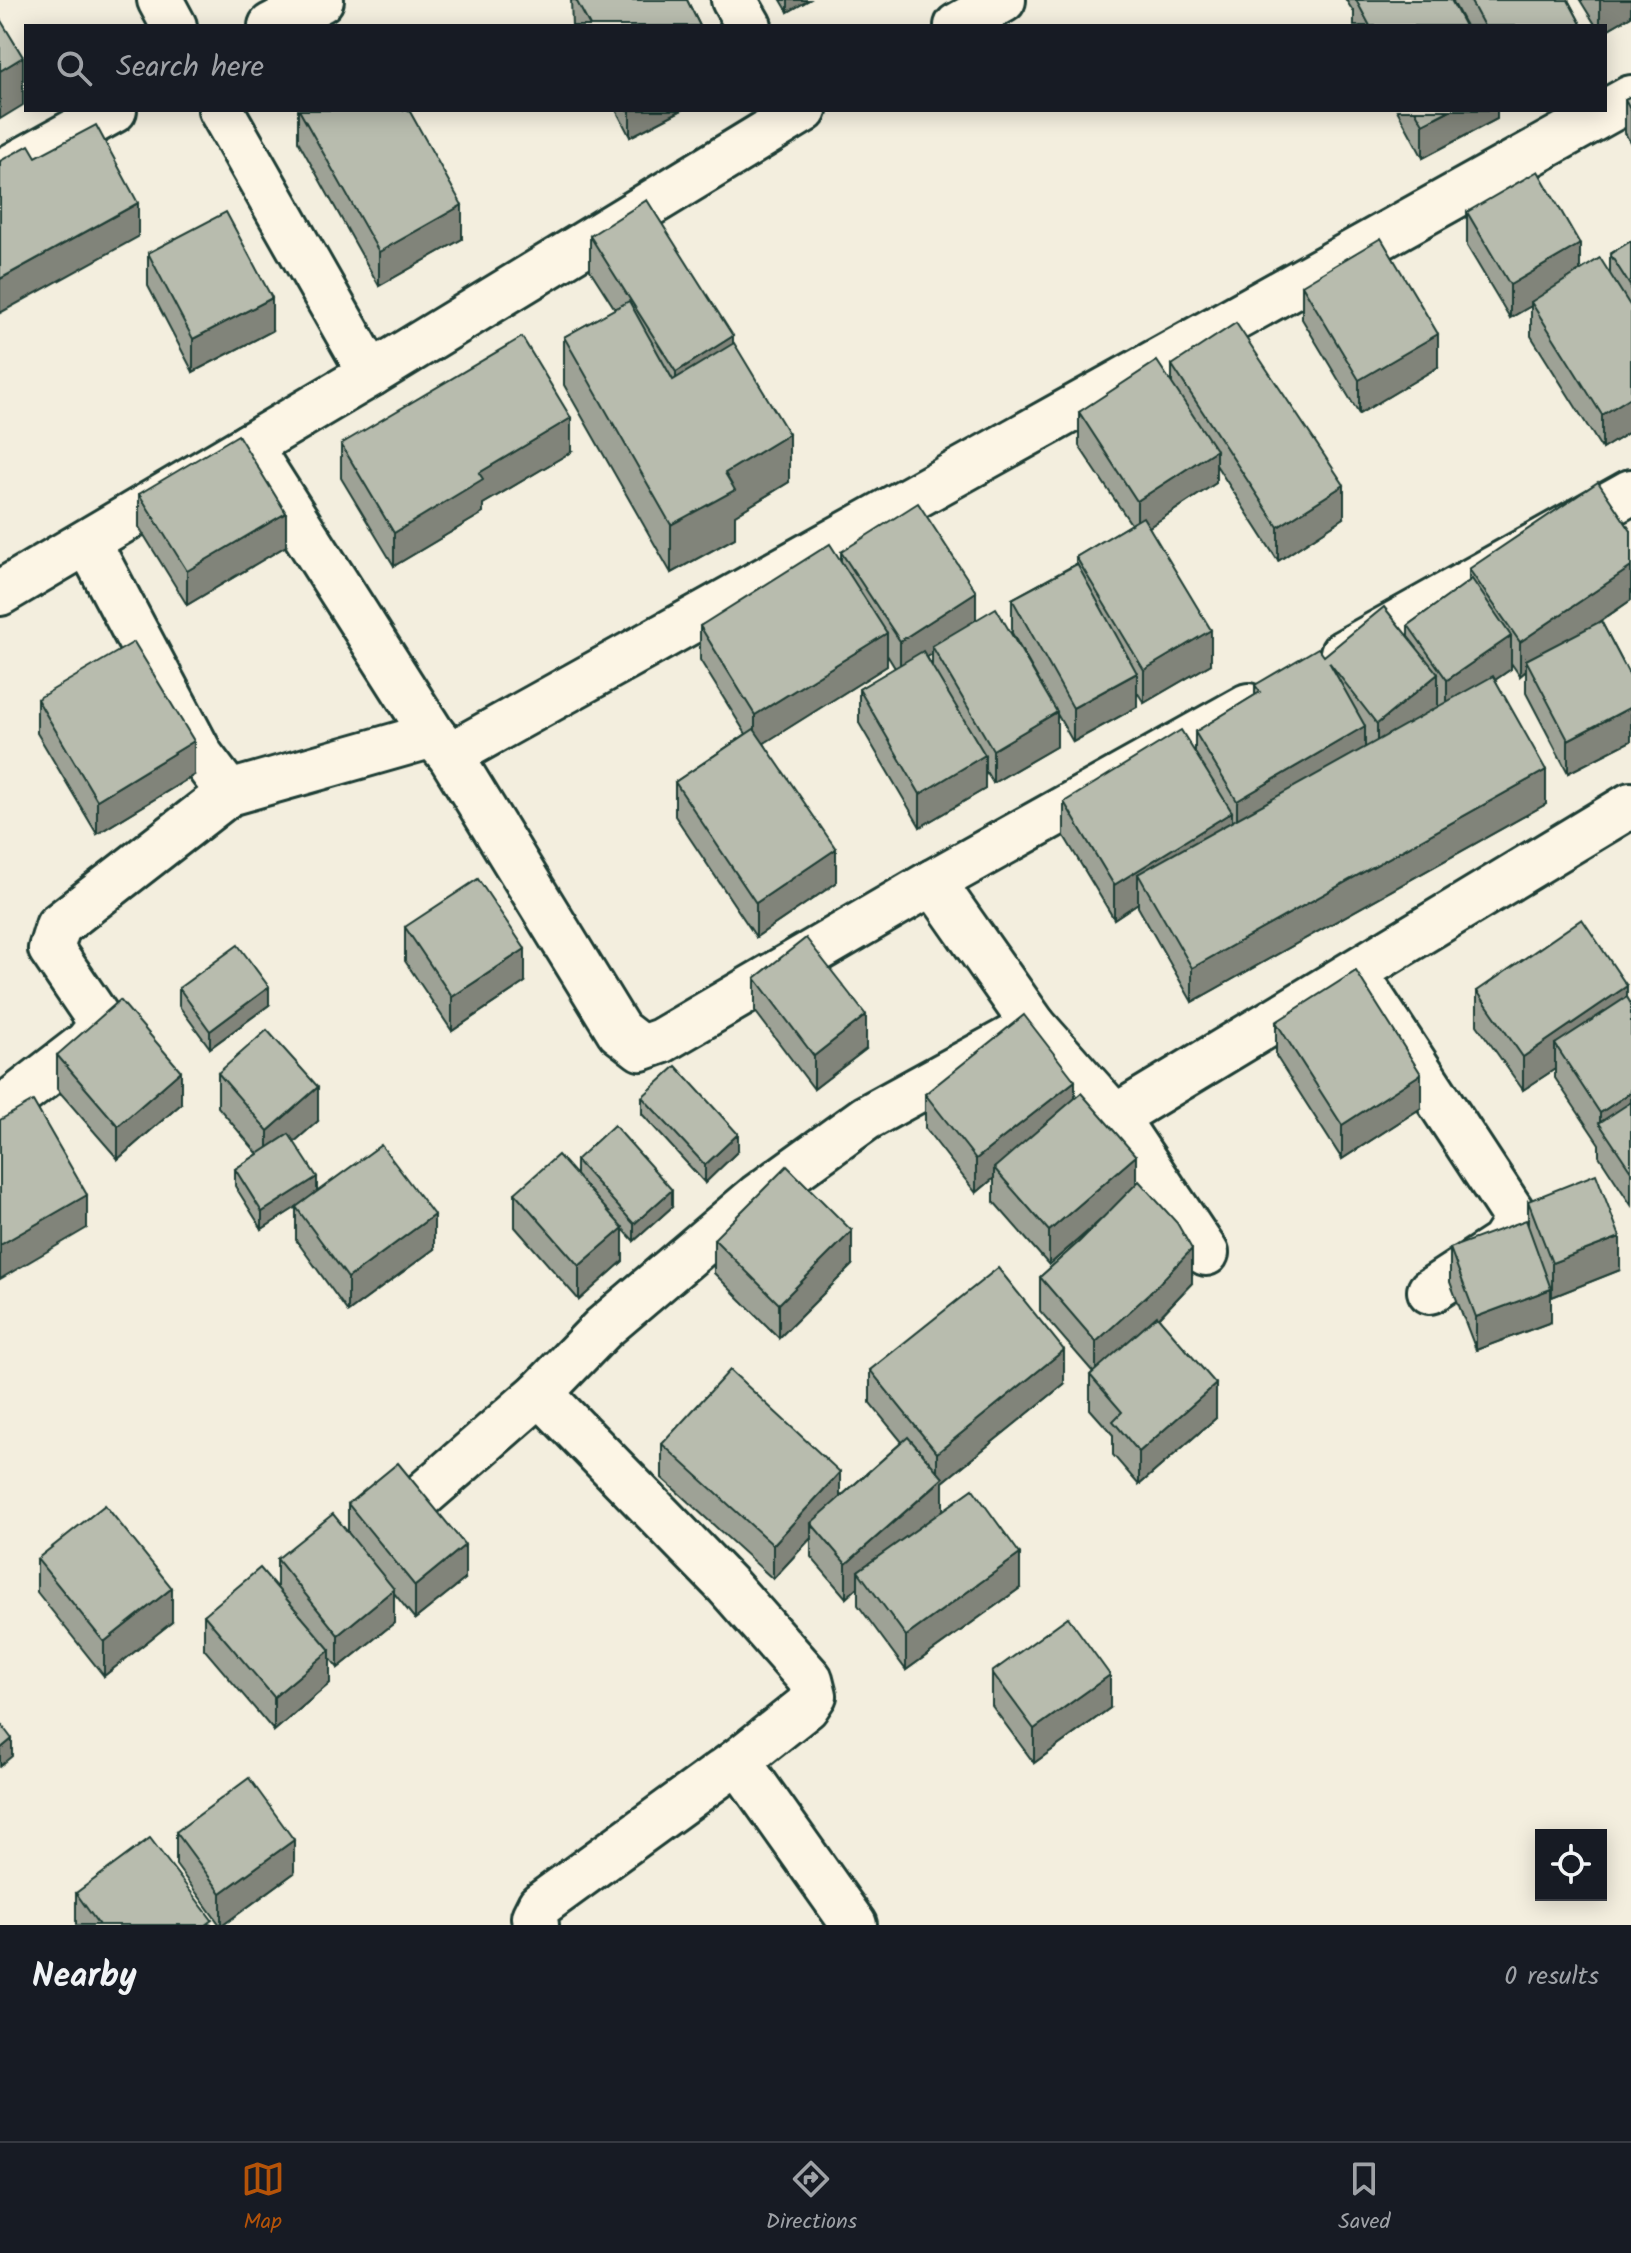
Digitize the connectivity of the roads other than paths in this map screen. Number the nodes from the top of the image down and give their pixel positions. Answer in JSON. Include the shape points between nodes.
{"nodes":[{"id":1,"x":160,"y":0,"type":"edge"},
{"id":2,"x":321,"y":0,"type":"edge"},
{"id":3,"x":734,"y":0,"type":"edge"},
{"id":4,"x":1003,"y":0,"type":"edge"},
{"id":5,"x":173,"y":24,"type":"edge"},
{"id":6,"x":275,"y":24,"type":"edge"},
{"id":7,"x":748,"y":24,"type":"edge"},
{"id":8,"x":961,"y":24,"type":"edge"},
{"id":9,"x":1631,"y":98,"type":"edge"},
{"id":10,"x":1607,"y":111,"type":"edge"},
{"id":11,"x":110,"y":112,"type":"edge"},
{"id":12,"x":222,"y":112,"type":"edge"},
{"id":13,"x":798,"y":112,"type":"edge"},
{"id":14,"x":1605,"y":112,"type":"edge"},
{"id":15,"x":0,"y":173,"type":"edge"},
{"id":16,"x":371,"y":374,"type":"junction"},
{"id":17,"x":249,"y":446,"type":"junction"},
{"id":18,"x":1631,"y":492,"type":"edge"},
{"id":19,"x":88,"y":542,"type":"junction"},
{"id":20,"x":0,"y":593,"type":"edge"},
{"id":21,"x":442,"y":745,"type":"junction"},
{"id":22,"x":229,"y":793,"type":"junction"},
{"id":23,"x":1631,"y":805,"type":"edge"},
{"id":24,"x":933,"y":882,"type":"junction"},
{"id":25,"x":1355,"y":972,"type":"junction"},
{"id":26,"x":1034,"y":1026,"type":"junction"},
{"id":27,"x":0,"y":1110,"type":"edge"},
{"id":28,"x":1115,"y":1117,"type":"junction"},
{"id":29,"x":1206,"y":1253,"type":"dead end"},
{"id":30,"x":1430,"y":1291,"type":"dead end"},
{"id":31,"x":540,"y":1393,"type":"junction"},
{"id":32,"x":408,"y":1508,"type":"edge"},
{"id":33,"x":738,"y":1761,"type":"junction"},
{"id":34,"x":536,"y":1925,"type":"edge"},
{"id":35,"x":854,"y":1925,"type":"edge"}],
"edges":[{"from":1,"to":5,"type":"street"},
{"from":2,"to":6,"type":"street"},
{"from":3,"to":7,"type":"street"},
{"from":4,"to":8,"type":"street"},
{"from":9,"to":10,"type":"street"},
{"from":11,"to":15,"type":"street"},
{"from":12,"to":16,"type":"street"},
{"from":13,"to":16,"type":"street"},
{"from":14,"to":21,"type":"street"},
{"from":16,"to":17,"type":"street"},
{"from":17,"to":19,"type":"street"},
{"from":17,"to":21,"type":"street"},
{"from":18,"to":24,"type":"street"},
{"from":19,"to":20,"type":"street"},
{"from":19,"to":22,"type":"street","via":[[201,756]]},
{"from":21,"to":22,"type":"street"},
{"from":21,"to":24,"type":"street","via":[[619,1031],[641,1048]]},
{"from":22,"to":27,"type":"street","via":[[58,926],[51,949],[102,1024],[87,1043]]},
{"from":23,"to":25,"type":"street"},
{"from":24,"to":26,"type":"street"},
{"from":25,"to":28,"type":"street"},
{"from":25,"to":30,"type":"street","via":[[1514,1215],[1502,1244]]},
{"from":26,"to":28,"type":"street"},
{"from":26,"to":31,"type":"street","via":[[866,1118],[758,1196],[603,1328]]},
{"from":28,"to":29,"type":"street"},
{"from":31,"to":32,"type":"street"},
{"from":31,"to":33,"type":"street","via":[[727,1585],[810,1679],[814,1695],[806,1707]]},
{"from":33,"to":34,"type":"street","via":[[540,1905]]},
{"from":33,"to":35,"type":"street"}]}
